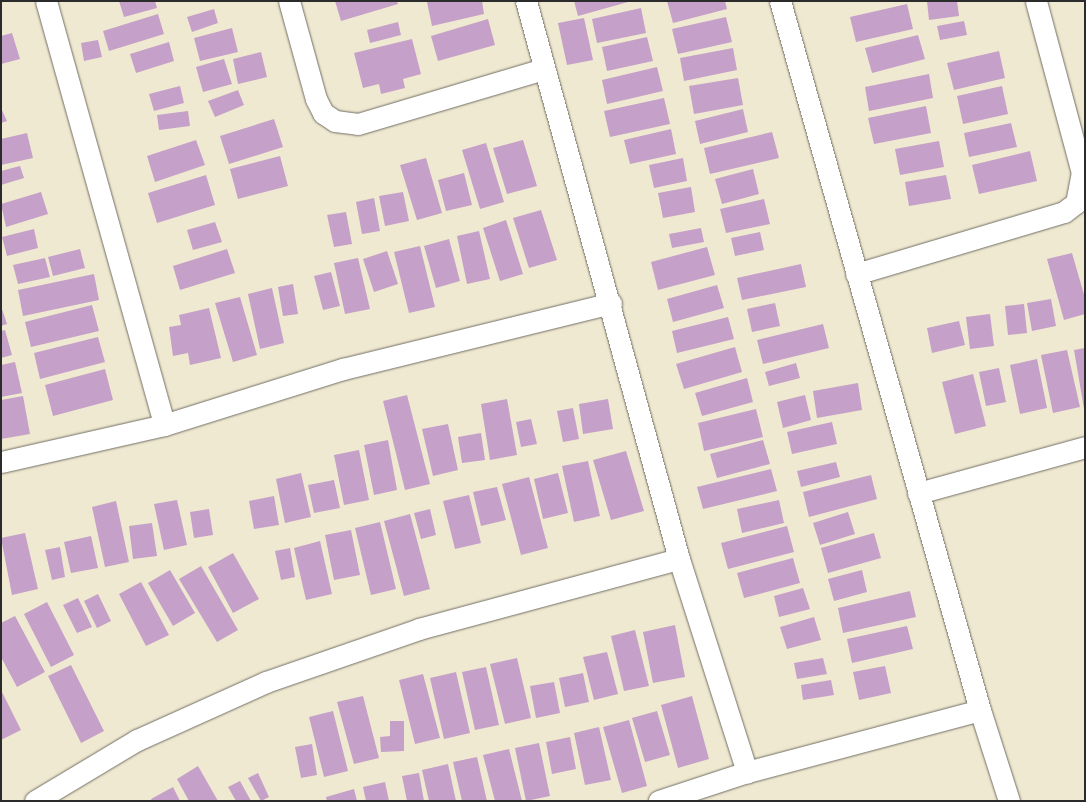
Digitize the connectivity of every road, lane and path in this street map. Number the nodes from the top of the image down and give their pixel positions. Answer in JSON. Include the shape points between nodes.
{"nodes":[{"id":1,"x":46,"y":1,"type":"edge"},
{"id":2,"x":288,"y":1,"type":"edge"},
{"id":3,"x":526,"y":1,"type":"edge"},
{"id":4,"x":780,"y":1,"type":"edge"},
{"id":5,"x":1036,"y":1,"type":"edge"},
{"id":6,"x":544,"y":69,"type":"junction"},
{"id":7,"x":856,"y":274,"type":"junction"},
{"id":8,"x":611,"y":303,"type":"junction"},
{"id":9,"x":164,"y":425,"type":"junction"},
{"id":10,"x":1085,"y":447,"type":"edge"},
{"id":11,"x":1,"y":462,"type":"edge"},
{"id":12,"x":918,"y":493,"type":"junction"},
{"id":13,"x":679,"y":559,"type":"junction"},
{"id":14,"x":980,"y":710,"type":"junction"},
{"id":15,"x":747,"y":772,"type":"junction"},
{"id":16,"x":34,"y":801,"type":"edge"},
{"id":17,"x":659,"y":801,"type":"edge"},
{"id":18,"x":1009,"y":801,"type":"edge"}],
"edges":[{"from":1,"to":9,"type":"street"},
{"from":2,"to":6,"type":"street","via":[[316,98],[323,113],[335,121],[358,124]]},
{"from":3,"to":6,"type":"street"},
{"from":4,"to":7,"type":"street"},
{"from":5,"to":7,"type":"street","via":[[1082,173],[1076,203],[1064,212]]},
{"from":6,"to":8,"type":"street"},
{"from":7,"to":12,"type":"street"},
{"from":8,"to":9,"type":"street","via":[[342,369]]},
{"from":8,"to":13,"type":"street"},
{"from":9,"to":11,"type":"street"},
{"from":10,"to":12,"type":"street"},
{"from":12,"to":14,"type":"street"},
{"from":13,"to":15,"type":"street"},
{"from":13,"to":16,"type":"street","via":[[419,629],[266,682],[137,740]]},
{"from":14,"to":15,"type":"street"},
{"from":14,"to":18,"type":"street"},
{"from":15,"to":17,"type":"street"}]}
